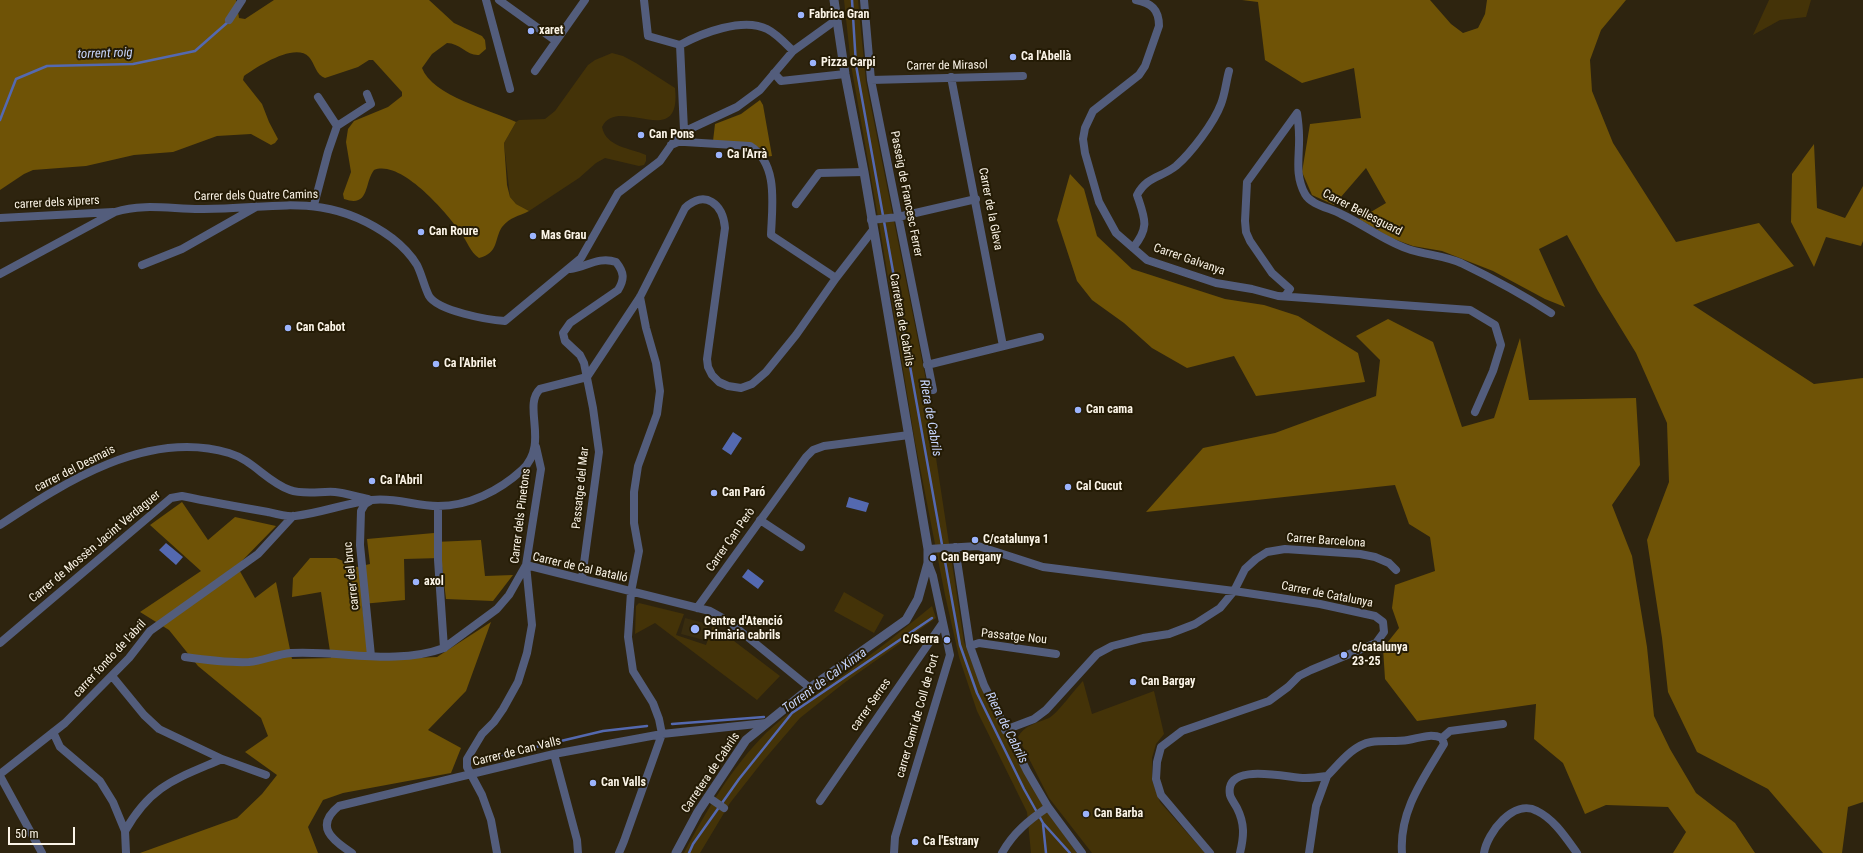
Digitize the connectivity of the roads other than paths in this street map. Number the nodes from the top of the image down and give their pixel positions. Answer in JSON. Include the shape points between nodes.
{"nodes":[{"id":1,"x":242,"y":0,"type":"edge"},
{"id":2,"x":486,"y":0,"type":"edge"},
{"id":3,"x":499,"y":0,"type":"edge"},
{"id":4,"x":585,"y":0,"type":"edge"},
{"id":5,"x":644,"y":0,"type":"edge"},
{"id":6,"x":834,"y":0,"type":"edge"},
{"id":7,"x":864,"y":0,"type":"edge"},
{"id":8,"x":1136,"y":0,"type":"edge"},
{"id":9,"x":229,"y":20,"type":"dead end"},
{"id":10,"x":836,"y":20,"type":"junction"},
{"id":11,"x":556,"y":41,"type":"junction"},
{"id":12,"x":680,"y":45,"type":"junction"},
{"id":13,"x":793,"y":51,"type":"junction"},
{"id":14,"x":536,"y":71,"type":"dead end"},
{"id":15,"x":1229,"y":72,"type":"dead end"},
{"id":16,"x":774,"y":73,"type":"junction"},
{"id":17,"x":845,"y":74,"type":"junction"},
{"id":18,"x":1023,"y":76,"type":"dead end"},
{"id":19,"x":951,"y":77,"type":"junction"},
{"id":20,"x":871,"y":80,"type":"junction"},
{"id":21,"x":510,"y":89,"type":"dead end"},
{"id":22,"x":366,"y":94,"type":"dead end"},
{"id":23,"x":318,"y":97,"type":"dead end"},
{"id":24,"x":337,"y":126,"type":"junction"},
{"id":25,"x":684,"y":130,"type":"junction"},
{"id":26,"x":671,"y":146,"type":"junction"},
{"id":27,"x":864,"y":172,"type":"junction"},
{"id":28,"x":976,"y":199,"type":"junction"},
{"id":29,"x":796,"y":204,"type":"dead end"},
{"id":30,"x":314,"y":205,"type":"junction"},
{"id":31,"x":259,"y":206,"type":"junction"},
{"id":32,"x":115,"y":212,"type":"junction"},
{"id":33,"x":895,"y":217,"type":"junction"},
{"id":34,"x":0,"y":218,"type":"edge"},
{"id":35,"x":874,"y":220,"type":"junction"},
{"id":36,"x":873,"y":230,"type":"junction"},
{"id":37,"x":1134,"y":248,"type":"junction"},
{"id":38,"x":142,"y":265,"type":"dead end"},
{"id":39,"x":570,"y":269,"type":"junction"},
{"id":40,"x":0,"y":274,"type":"edge"},
{"id":41,"x":836,"y":278,"type":"junction"},
{"id":42,"x":640,"y":296,"type":"junction"},
{"id":43,"x":1285,"y":296,"type":"junction"},
{"id":44,"x":1551,"y":313,"type":"dead end"},
{"id":45,"x":1040,"y":337,"type":"dead end"},
{"id":46,"x":1003,"y":346,"type":"junction"},
{"id":47,"x":927,"y":365,"type":"junction"},
{"id":48,"x":587,"y":377,"type":"junction"},
{"id":49,"x":933,"y":390,"type":"dead end"},
{"id":50,"x":1475,"y":412,"type":"dead end"},
{"id":51,"x":909,"y":435,"type":"junction"},
{"id":52,"x":535,"y":447,"type":"junction"},
{"id":53,"x":373,"y":500,"type":"junction"},
{"id":54,"x":438,"y":506,"type":"junction"},
{"id":55,"x":293,"y":516,"type":"junction"},
{"id":56,"x":760,"y":520,"type":"junction"},
{"id":57,"x":1,"y":521,"type":"edge"},
{"id":58,"x":801,"y":547,"type":"dead end"},
{"id":59,"x":952,"y":548,"type":"junction"},
{"id":60,"x":932,"y":549,"type":"junction"},
{"id":61,"x":928,"y":563,"type":"junction"},
{"id":62,"x":526,"y":566,"type":"junction"},
{"id":63,"x":1396,"y":570,"type":"dead end"},
{"id":64,"x":582,"y":578,"type":"junction"},
{"id":65,"x":1234,"y":591,"type":"junction"},
{"id":66,"x":630,"y":592,"type":"junction"},
{"id":67,"x":697,"y":608,"type":"junction"},
{"id":68,"x":942,"y":624,"type":"junction"},
{"id":69,"x":0,"y":643,"type":"edge"},
{"id":70,"x":970,"y":646,"type":"junction"},
{"id":71,"x":444,"y":648,"type":"junction"},
{"id":72,"x":1056,"y":654,"type":"dead end"},
{"id":73,"x":371,"y":656,"type":"junction"},
{"id":74,"x":185,"y":657,"type":"dead end"},
{"id":75,"x":112,"y":676,"type":"junction"},
{"id":76,"x":810,"y":688,"type":"junction"},
{"id":77,"x":766,"y":723,"type":"junction"},
{"id":78,"x":1503,"y":724,"type":"dead end"},
{"id":79,"x":1005,"y":730,"type":"junction"},
{"id":80,"x":52,"y":732,"type":"junction"},
{"id":81,"x":662,"y":734,"type":"junction"},
{"id":82,"x":1442,"y":738,"type":"junction"},
{"id":83,"x":554,"y":754,"type":"junction"},
{"id":84,"x":222,"y":759,"type":"junction"},
{"id":85,"x":0,"y":775,"type":"edge"},
{"id":86,"x":266,"y":775,"type":"dead end"},
{"id":87,"x":471,"y":775,"type":"junction"},
{"id":88,"x":1327,"y":776,"type":"junction"},
{"id":89,"x":711,"y":800,"type":"junction"},
{"id":90,"x":820,"y":801,"type":"dead end"},
{"id":91,"x":724,"y":808,"type":"dead end"},
{"id":92,"x":1045,"y":809,"type":"junction"},
{"id":93,"x":125,"y":831,"type":"junction"},
{"id":94,"x":42,"y":853,"type":"edge"},
{"id":95,"x":126,"y":853,"type":"edge"},
{"id":96,"x":352,"y":853,"type":"edge"},
{"id":97,"x":496,"y":853,"type":"edge"},
{"id":98,"x":578,"y":853,"type":"edge"},
{"id":99,"x":618,"y":853,"type":"edge"},
{"id":100,"x":676,"y":853,"type":"edge"},
{"id":101,"x":894,"y":853,"type":"edge"},
{"id":102,"x":1002,"y":853,"type":"edge"},
{"id":103,"x":1082,"y":853,"type":"edge"},
{"id":104,"x":1210,"y":853,"type":"edge"},
{"id":105,"x":1240,"y":853,"type":"edge"},
{"id":106,"x":1309,"y":853,"type":"edge"},
{"id":107,"x":1402,"y":853,"type":"edge"},
{"id":108,"x":1484,"y":853,"type":"edge"},
{"id":109,"x":1577,"y":853,"type":"edge"}],
"edges":[{"from":1,"to":9,"type":"street"},
{"from":2,"to":21,"type":"street"},
{"from":3,"to":11,"type":"street"},
{"from":4,"to":11,"type":"street"},
{"from":5,"to":12,"type":"street","via":[[648,36]]},
{"from":6,"to":10,"type":"street","name":"Carretera de Cabrils"},
{"from":7,"to":20,"type":"street","name":"Passeig de Francesc Ferrer"},
{"from":8,"to":37,"type":"street","name":"Carrer Galvanya","via":[[1155,7],[1159,19],[1145,66],[1139,75],[1093,111],[1083,139],[1098,202],[1116,233]]},
{"from":10,"to":13,"type":"street","name":"Carrer dels Quatre Camins"},
{"from":10,"to":17,"type":"street","name":"Carretera de Cabrils"},
{"from":11,"to":14,"type":"street"},
{"from":12,"to":13,"type":"street","via":[[703,34],[752,24],[766,29]]},
{"from":12,"to":25,"type":"street"},
{"from":13,"to":16,"type":"street","name":"Carrer dels Quatre Camins"},
{"from":15,"to":37,"type":"street","via":[[1221,104],[1208,127],[1175,167],[1151,179],[1137,195],[1146,224],[1142,237]]},
{"from":16,"to":17,"type":"street","via":[[781,81]]},
{"from":16,"to":25,"type":"street","name":"Carrer dels Quatre Camins","via":[[760,90],[738,107]]},
{"from":17,"to":27,"type":"street","name":"Carretera de Cabrils"},
{"from":18,"to":19,"type":"street","name":"Carrer de Mirasol"},
{"from":19,"to":20,"type":"street","name":"Carrer de Mirasol"},
{"from":19,"to":28,"type":"street","name":"Carrer de la Gleva"},
{"from":20,"to":33,"type":"street","name":"Passeig de Francesc Ferrer"},
{"from":22,"to":24,"type":"street","via":[[371,104]]},
{"from":23,"to":24,"type":"street"},
{"from":24,"to":30,"type":"street","via":[[325,160]]},
{"from":25,"to":26,"type":"street","name":"Carrer dels Quatre Camins"},
{"from":26,"to":39,"type":"street","name":"Carrer dels Quatre Camins","via":[[654,166],[618,193],[581,258]]},
{"from":26,"to":41,"type":"street","via":[[685,142],[750,146],[758,151],[772,179],[771,235]]},
{"from":27,"to":29,"type":"street","via":[[819,173]]},
{"from":27,"to":35,"type":"street","name":"Carretera de Cabrils"},
{"from":28,"to":33,"type":"street"},
{"from":28,"to":46,"type":"street","name":"Carrer de la Gleva"},
{"from":30,"to":31,"type":"street","name":"Carrer dels Quatre Camins"},
{"from":30,"to":39,"type":"street","name":"Carrer dels Quatre Camins","via":[[353,216],[392,238],[416,264],[429,296],[447,308],[505,321]]},
{"from":31,"to":32,"type":"street","name":"Carrer dels Quatre Camins","via":[[201,209],[142,207]]},
{"from":31,"to":38,"type":"street","via":[[182,249]]},
{"from":32,"to":34,"type":"street","name":"carrer dels xiprers"},
{"from":32,"to":40,"type":"street","name":"Carrer dels Quatre Camins"},
{"from":33,"to":35,"type":"street"},
{"from":33,"to":47,"type":"street","name":"Passeig de Francesc Ferrer"},
{"from":35,"to":36,"type":"street","name":"Carretera de Cabrils"},
{"from":36,"to":41,"type":"street"},
{"from":36,"to":51,"type":"street","name":"Carretera de Cabrils"},
{"from":37,"to":43,"type":"street","name":"Carrer Galvanya","via":[[1148,260],[1216,283]]},
{"from":39,"to":48,"type":"street","name":"Passatge del Mar","via":[[608,259],[616,262],[624,277],[618,290],[570,323],[563,333],[564,341],[580,355]]},
{"from":41,"to":42,"type":"street","via":[[766,372],[752,384],[741,388],[719,382],[708,367],[707,359],[726,228],[724,216],[718,206],[702,199],[693,201],[685,208]]},
{"from":42,"to":48,"type":"street"},
{"from":42,"to":66,"type":"street","via":[[660,392],[657,414],[638,466],[634,492],[634,523],[639,551]]},
{"from":43,"to":44,"type":"street","name":"Carrer Bellesguard","via":[[1290,288],[1272,273],[1246,232],[1247,182],[1297,114],[1300,135],[1297,169],[1306,196],[1312,201],[1342,214],[1388,241],[1460,263],[1518,291]]},
{"from":43,"to":50,"type":"street","name":"Carrer Galvanya","via":[[1470,310],[1494,325],[1501,345]]},
{"from":45,"to":46,"type":"street"},
{"from":46,"to":47,"type":"street"},
{"from":47,"to":49,"type":"street","name":"Passeig de Francesc Ferrer"},
{"from":48,"to":52,"type":"street","name":"Carrer de Mossèn Jacint Verdaguer","via":[[540,389],[535,394]]},
{"from":48,"to":64,"type":"street","name":"Passatge del Mar","via":[[599,452]]},
{"from":51,"to":56,"type":"street","name":"Carrer Can Però","via":[[824,446],[813,450]]},
{"from":51,"to":60,"type":"street","name":"Carretera de Cabrils"},
{"from":52,"to":54,"type":"street","name":"Carrer de Mossèn Jacint Verdaguer","via":[[532,458],[522,470],[485,496]]},
{"from":52,"to":62,"type":"street","name":"Carrer dels Pinetons","via":[[541,470]]},
{"from":53,"to":54,"type":"street","name":"Carrer de Mossèn Jacint Verdaguer"},
{"from":53,"to":55,"type":"street","name":"Carrer de Mossèn Jacint Verdaguer"},
{"from":53,"to":57,"type":"street","name":"carrer del Desmais","via":[[336,492],[292,491],[250,463],[228,453],[199,447],[158,449],[115,460]]},
{"from":53,"to":73,"type":"street","name":"carrer del bruc","via":[[365,504],[361,511],[360,524]]},
{"from":54,"to":71,"type":"street","via":[[438,560]]},
{"from":55,"to":69,"type":"street","name":"Carrer de Mossèn Jacint Verdaguer","via":[[182,496],[171,498]]},
{"from":55,"to":75,"type":"street","name":"carrer fondo de l'abril","via":[[258,554],[150,631]]},
{"from":56,"to":58,"type":"street"},
{"from":56,"to":67,"type":"street","name":"Carrer Can Però"},
{"from":59,"to":60,"type":"street","name":"Carrer de Catalunya"},
{"from":59,"to":65,"type":"street","name":"Carrer de Catalunya","via":[[978,546],[1043,567]]},
{"from":59,"to":70,"type":"street"},
{"from":60,"to":61,"type":"street","name":"Carretera de Cabrils"},
{"from":61,"to":68,"type":"street","name":"carrer Camí de Coll de Port"},
{"from":61,"to":76,"type":"street","name":"Carretera de Cabrils","via":[[918,599],[906,620]]},
{"from":62,"to":64,"type":"street","name":"Carrer de Cal Batalló"},
{"from":62,"to":71,"type":"street","name":"Carrer de Cal Batalló","via":[[509,595],[497,609]]},
{"from":62,"to":87,"type":"street","name":"Carrer dels Pinetons","via":[[532,625],[527,653],[518,682],[503,709],[471,750],[467,766]]},
{"from":63,"to":65,"type":"street","name":"Carrer Barcelona","via":[[1389,563],[1360,554],[1285,549],[1267,552],[1256,559],[1245,569]]},
{"from":64,"to":66,"type":"street","name":"Carrer de Cal Batalló"},
{"from":65,"to":79,"type":"street","name":"Carrer Barcelona","via":[[1220,608],[1195,624],[1169,634],[1112,646],[1097,654],[1046,710],[1034,719]]},
{"from":65,"to":104,"type":"street","name":"Carrer de Catalunya","via":[[1320,604],[1375,616],[1383,622],[1384,632],[1376,642],[1299,676],[1269,701],[1182,731],[1161,747],[1156,779],[1161,795]]},
{"from":66,"to":67,"type":"street","name":"Carrer de Cal Batalló"},
{"from":66,"to":81,"type":"street","via":[[630,655],[634,671],[653,703]]},
{"from":67,"to":76,"type":"street","name":"Carrer de Cal Batalló","via":[[710,611],[728,621]]},
{"from":68,"to":90,"type":"street","name":"carrer Serres"},
{"from":68,"to":101,"type":"street","name":"carrer Camí de Coll de Port","via":[[950,655],[895,837]]},
{"from":70,"to":72,"type":"street","name":"Passatge Nou","via":[[979,642]]},
{"from":70,"to":79,"type":"street","via":[[984,685]]},
{"from":71,"to":73,"type":"street","name":"Carrer de Cal Batalló","via":[[434,652],[400,656]]},
{"from":73,"to":74,"type":"street","name":"Carrer de Cal Batalló","via":[[291,653],[250,662]]},
{"from":75,"to":80,"type":"street","name":"carrer fondo de l'abril"},
{"from":75,"to":84,"type":"street","via":[[159,729]]},
{"from":76,"to":77,"type":"street","name":"Carretera de Cabrils"},
{"from":77,"to":81,"type":"street","name":"Carrer de Can Valls"},
{"from":77,"to":89,"type":"street","name":"Carretera de Cabrils","via":[[746,740]]},
{"from":78,"to":82,"type":"street","via":[[1450,731]]},
{"from":79,"to":92,"type":"street"},
{"from":80,"to":85,"type":"street","name":"carrer fondo de l'abril"},
{"from":80,"to":93,"type":"street","via":[[60,747],[100,781],[113,802]]},
{"from":81,"to":83,"type":"street","name":"Carrer de Can Valls"},
{"from":81,"to":99,"type":"street"},
{"from":82,"to":88,"type":"street","via":[[1434,735],[1407,741],[1369,742],[1345,758]]},
{"from":82,"to":107,"type":"street","via":[[1444,744],[1409,807],[1401,830]]},
{"from":83,"to":87,"type":"street","name":"Carrer de Can Valls"},
{"from":83,"to":98,"type":"street","via":[[577,840]]},
{"from":84,"to":86,"type":"street"},
{"from":84,"to":93,"type":"street","via":[[170,781],[158,789],[133,816]]},
{"from":85,"to":94,"type":"street"},
{"from":87,"to":96,"type":"street","name":"Carrer de Can Valls","via":[[339,806],[327,820],[327,830],[339,845]]},
{"from":87,"to":97,"type":"street","name":"Carrer dels Pinetons","via":[[491,820]]},
{"from":88,"to":105,"type":"street","via":[[1306,778],[1249,773],[1236,777],[1230,785],[1230,795],[1243,822],[1244,835]]},
{"from":88,"to":106,"type":"street","via":[[1313,818]]},
{"from":89,"to":91,"type":"street"},
{"from":89,"to":100,"type":"street","name":"Carretera de Cabrils"},
{"from":92,"to":102,"type":"street","via":[[1027,822],[1008,842]]},
{"from":92,"to":103,"type":"street"},
{"from":93,"to":95,"type":"street"},
{"from":108,"to":109,"type":"street","via":[[1486,841],[1499,823],[1508,815],[1526,809],[1536,810],[1547,818]]}]}
